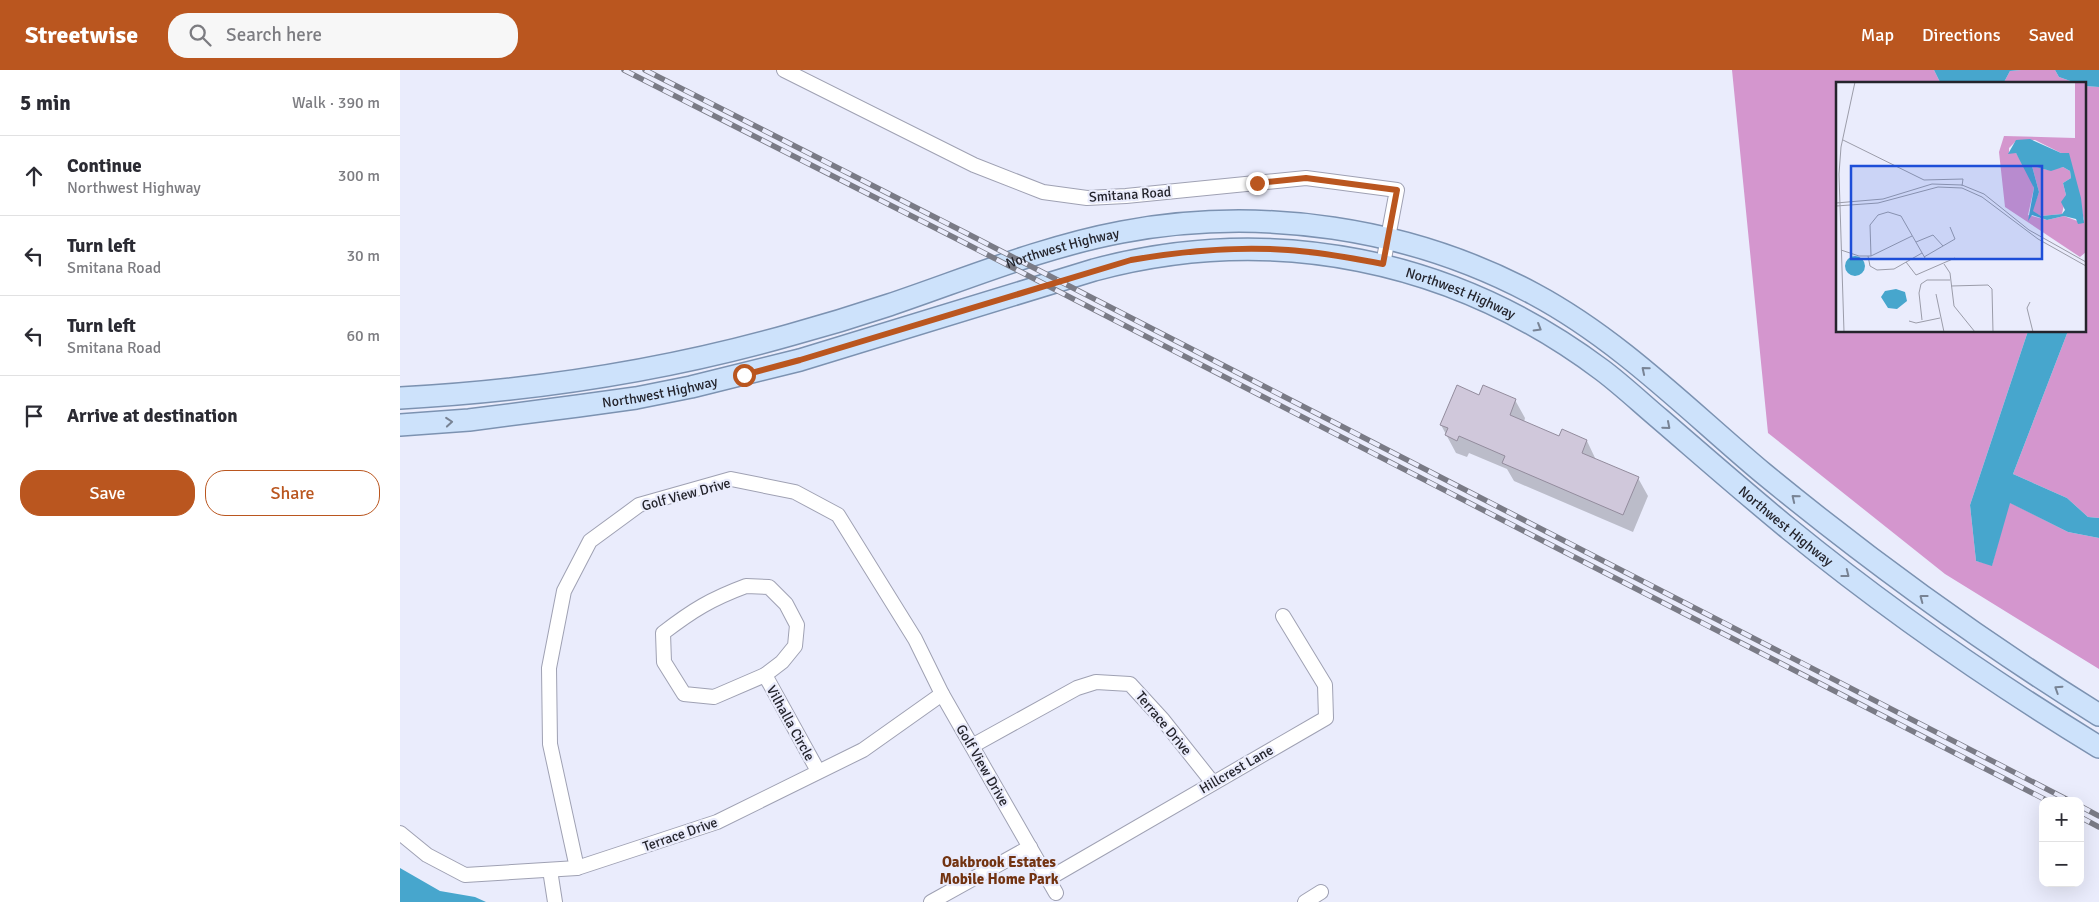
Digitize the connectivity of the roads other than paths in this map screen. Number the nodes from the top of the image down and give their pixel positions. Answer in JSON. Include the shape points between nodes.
{"nodes":[{"id":1,"x":784,"y":70,"type":"edge"},
{"id":2,"x":1389,"y":239,"type":"junction"},
{"id":3,"x":1383,"y":264,"type":"junction"},
{"id":4,"x":400,"y":398,"type":"edge"},
{"id":5,"x":400,"y":425,"type":"edge"},
{"id":6,"x":1283,"y":616,"type":"dead end"},
{"id":7,"x":765,"y":675,"type":"junction"},
{"id":8,"x":942,"y":694,"type":"junction"},
{"id":9,"x":2099,"y":715,"type":"edge"},
{"id":10,"x":972,"y":746,"type":"junction"},
{"id":11,"x":2099,"y":747,"type":"edge"},
{"id":12,"x":818,"y":771,"type":"junction"},
{"id":13,"x":1213,"y":783,"type":"junction"},
{"id":14,"x":400,"y":833,"type":"edge"},
{"id":15,"x":1030,"y":847,"type":"junction"},
{"id":16,"x":577,"y":868,"type":"junction"},
{"id":17,"x":550,"y":870,"type":"junction"},
{"id":18,"x":1048,"y":879,"type":"junction"},
{"id":19,"x":1321,"y":892,"type":"dead end"},
{"id":20,"x":1056,"y":894,"type":"dead end"},
{"id":21,"x":555,"y":902,"type":"edge"},
{"id":22,"x":931,"y":902,"type":"edge"},
{"id":23,"x":1305,"y":902,"type":"edge"}],
"edges":[{"from":1,"to":2,"type":"street","name":"Smitana Road","via":[[974,165],[1043,192],[1087,198],[1126,196],[1306,178],[1397,190]]},
{"from":2,"to":3,"type":"street","name":"Smitana Road"},
{"from":2,"to":4,"type":"main road","name":"Northwest Highway","via":[[1290,222],[1248,221],[1122,232],[1039,254],[803,331],[682,361],[568,381]]},
{"from":9,"to":2,"type":"main road","name":"Northwest Highway","one_way":true,"via":[[1976,635],[1892,574],[1764,473],[1620,350],[1578,320],[1533,293],[1480,268]]},
{"from":5,"to":3,"type":"main road","name":"Northwest Highway","one_way":true,"via":[[469,420],[636,398],[726,379],[800,360],[1094,270],[1150,257],[1246,248],[1289,250]]},
{"from":3,"to":11,"type":"main road","name":"Northwest Highway","one_way":true,"via":[[1471,293],[1519,316],[1564,344],[1604,371],[1749,496],[1870,593],[2013,694]]},
{"from":6,"to":13,"type":"street","name":"Hillcrest Lane","via":[[1325,685],[1326,718]]},
{"from":7,"to":7,"type":"street","name":"Vilhalla Circle","via":[[795,646],[797,625],[786,604],[769,587],[746,586],[714,598],[689,612],[663,633],[664,662],[684,694],[714,697]]},
{"from":7,"to":12,"type":"street","name":"Vilhalla Circle"},
{"from":8,"to":10,"type":"street","name":"Golf View Drive"},
{"from":8,"to":12,"type":"street","name":"Terrace Drive","via":[[863,750]]},
{"from":8,"to":16,"type":"street","name":"Golf View Drive","via":[[915,639],[838,515],[796,492],[731,479],[639,504],[590,541],[564,591],[549,668],[550,744]]},
{"from":10,"to":13,"type":"street","name":"Terrace Drive","via":[[1077,688],[1096,682],[1130,684]]},
{"from":10,"to":15,"type":"street","name":"Golf View Drive"},
{"from":12,"to":16,"type":"street","name":"Terrace Drive","via":[[717,822]]},
{"from":13,"to":18,"type":"street","name":"Hillcrest Lane"},
{"from":14,"to":17,"type":"street","name":"Terrace Drive","via":[[427,855],[465,875]]},
{"from":15,"to":18,"type":"street","name":"Golf View Drive"},
{"from":15,"to":22,"type":"street"},
{"from":16,"to":17,"type":"street","name":"Terrace Drive"},
{"from":17,"to":21,"type":"street"},
{"from":18,"to":20,"type":"street","name":"Golf View Drive"},
{"from":19,"to":23,"type":"street"}]}
